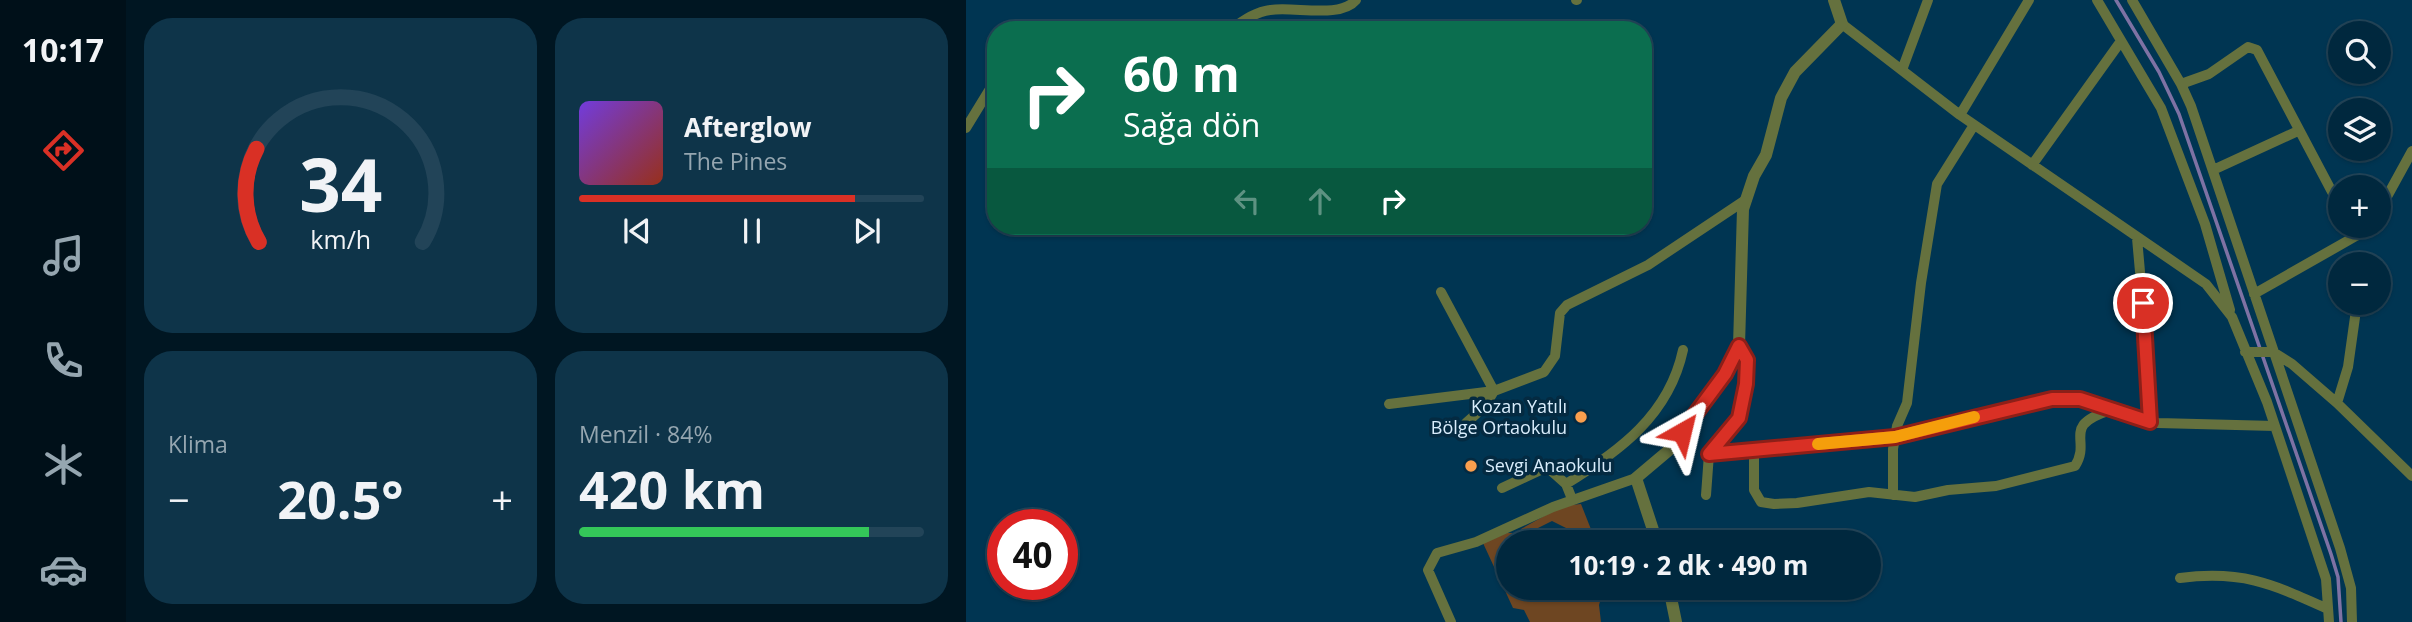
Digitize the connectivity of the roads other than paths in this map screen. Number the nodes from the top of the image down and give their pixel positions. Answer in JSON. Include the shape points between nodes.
{"nodes":[{"id":1,"x":1356,"y":0,"type":"edge"},
{"id":2,"x":1834,"y":0,"type":"edge"},
{"id":3,"x":1928,"y":0,"type":"edge"},
{"id":4,"x":2029,"y":0,"type":"edge"},
{"id":5,"x":2097,"y":0,"type":"edge"},
{"id":6,"x":2132,"y":0,"type":"edge"},
{"id":7,"x":1242,"y":21,"type":"edge"},
{"id":8,"x":1842,"y":24,"type":"junction"},
{"id":9,"x":2121,"y":41,"type":"junction"},
{"id":10,"x":1902,"y":70,"type":"junction"},
{"id":11,"x":2182,"y":84,"type":"junction"},
{"id":12,"x":987,"y":94,"type":"edge"},
{"id":13,"x":1960,"y":116,"type":"junction"},
{"id":14,"x":1974,"y":125,"type":"junction"},
{"id":15,"x":966,"y":128,"type":"edge"},
{"id":16,"x":2298,"y":131,"type":"junction"},
{"id":17,"x":2412,"y":151,"type":"edge"},
{"id":18,"x":2032,"y":165,"type":"junction"},
{"id":19,"x":2213,"y":170,"type":"junction"},
{"id":20,"x":2328,"y":185,"type":"edge"},
{"id":21,"x":2391,"y":189,"type":"edge"},
{"id":22,"x":1747,"y":199,"type":"junction"},
{"id":23,"x":2137,"y":238,"type":"junction"},
{"id":24,"x":2352,"y":238,"type":"edge"},
{"id":25,"x":1440,"y":292,"type":"dead end"},
{"id":26,"x":2254,"y":293,"type":"junction"},
{"id":27,"x":2355,"y":315,"type":"edge"},
{"id":28,"x":2232,"y":317,"type":"junction"},
{"id":29,"x":1739,"y":346,"type":"junction"},
{"id":30,"x":1683,"y":349,"type":"dead end"},
{"id":31,"x":2245,"y":352,"type":"junction"},
{"id":32,"x":2273,"y":352,"type":"junction"},
{"id":33,"x":1494,"y":391,"type":"junction"},
{"id":34,"x":2337,"y":403,"type":"junction"},
{"id":35,"x":1389,"y":404,"type":"dead end"},
{"id":36,"x":2111,"y":410,"type":"junction"},
{"id":37,"x":2150,"y":422,"type":"junction"},
{"id":38,"x":1466,"y":424,"type":"dead end"},
{"id":39,"x":2275,"y":426,"type":"junction"},
{"id":40,"x":1895,"y":437,"type":"junction"},
{"id":41,"x":1754,"y":450,"type":"junction"},
{"id":42,"x":1709,"y":454,"type":"junction"},
{"id":43,"x":2412,"y":476,"type":"edge"},
{"id":44,"x":1636,"y":478,"type":"junction"},
{"id":45,"x":1566,"y":484,"type":"junction"},
{"id":46,"x":1502,"y":488,"type":"dead end"},
{"id":47,"x":1706,"y":495,"type":"dead end"},
{"id":48,"x":1893,"y":495,"type":"junction"},
{"id":49,"x":1572,"y":499,"type":"junction"},
{"id":50,"x":1653,"y":530,"type":"edge"},
{"id":51,"x":2180,"y":578,"type":"dead end"},
{"id":52,"x":1671,"y":600,"type":"edge"},
{"id":53,"x":2328,"y":609,"type":"junction"},
{"id":54,"x":1451,"y":622,"type":"edge"},
{"id":55,"x":1676,"y":622,"type":"edge"},
{"id":56,"x":2329,"y":622,"type":"edge"},
{"id":57,"x":2352,"y":622,"type":"edge"}],
"edges":[{"from":1,"to":7,"type":"street","via":[[1343,9],[1272,9]]},
{"from":2,"to":8,"type":"street"},
{"from":3,"to":10,"type":"street"},
{"from":4,"to":13,"type":"street"},
{"from":5,"to":9,"type":"street"},
{"from":6,"to":11,"type":"street"},
{"from":8,"to":10,"type":"street"},
{"from":8,"to":22,"type":"street","via":[[1795,72],[1781,98],[1766,155]]},
{"from":9,"to":18,"type":"street"},
{"from":9,"to":28,"type":"street","via":[[2161,108],[2205,224]]},
{"from":10,"to":13,"type":"street"},
{"from":11,"to":16,"type":"street","via":[[2209,74],[2248,47],[2257,50]]},
{"from":11,"to":19,"type":"street"},
{"from":12,"to":15,"type":"street"},
{"from":13,"to":14,"type":"street"},
{"from":14,"to":18,"type":"street"},
{"from":14,"to":40,"type":"street","via":[[1937,184],[1906,403]]},
{"from":16,"to":19,"type":"street"},
{"from":16,"to":20,"type":"street"},
{"from":17,"to":21,"type":"street"},
{"from":18,"to":23,"type":"street"},
{"from":19,"to":26,"type":"street"},
{"from":22,"to":29,"type":"street"},
{"from":22,"to":33,"type":"street","via":[[1648,265],[1567,305],[1560,313],[1555,356],[1544,372]]},
{"from":23,"to":28,"type":"street","via":[[2206,284]]},
{"from":23,"to":37,"type":"street"},
{"from":24,"to":26,"type":"street"},
{"from":25,"to":33,"type":"street"},
{"from":26,"to":32,"type":"street"},
{"from":27,"to":34,"type":"street"},
{"from":28,"to":31,"type":"street"},
{"from":29,"to":42,"type":"street","via":[[1747,360],[1739,418]]},
{"from":29,"to":44,"type":"street","via":[[1690,423],[1668,451]]},
{"from":30,"to":45,"type":"street","via":[[1667,393],[1636,435]]},
{"from":31,"to":32,"type":"street"},
{"from":31,"to":39,"type":"street"},
{"from":32,"to":34,"type":"street"},
{"from":32,"to":57,"type":"street","via":[[2340,548],[2351,588]]},
{"from":33,"to":35,"type":"street"},
{"from":33,"to":38,"type":"street"},
{"from":34,"to":43,"type":"street"},
{"from":36,"to":37,"type":"street"},
{"from":36,"to":40,"type":"street","via":[[2080,399],[2052,399]]},
{"from":36,"to":48,"type":"street","via":[[2091,416],[2079,432],[2080,458],[2075,466],[1996,486],[1915,497]]},
{"from":37,"to":39,"type":"street"},
{"from":39,"to":53,"type":"street","via":[[2326,579]]},
{"from":40,"to":41,"type":"street"},
{"from":40,"to":48,"type":"street"},
{"from":41,"to":42,"type":"street"},
{"from":41,"to":48,"type":"street","via":[[1754,490],[1760,502],[1797,503],[1869,492]]},
{"from":42,"to":47,"type":"street"},
{"from":44,"to":49,"type":"street"},
{"from":44,"to":50,"type":"street"},
{"from":45,"to":46,"type":"street","via":[[1547,467]]},
{"from":45,"to":49,"type":"street"},
{"from":49,"to":54,"type":"street","via":[[1476,542],[1437,553],[1428,570]]},
{"from":51,"to":53,"type":"street","via":[[2211,574],[2244,578],[2284,589]]},
{"from":52,"to":55,"type":"street"},
{"from":53,"to":56,"type":"street"}]}
